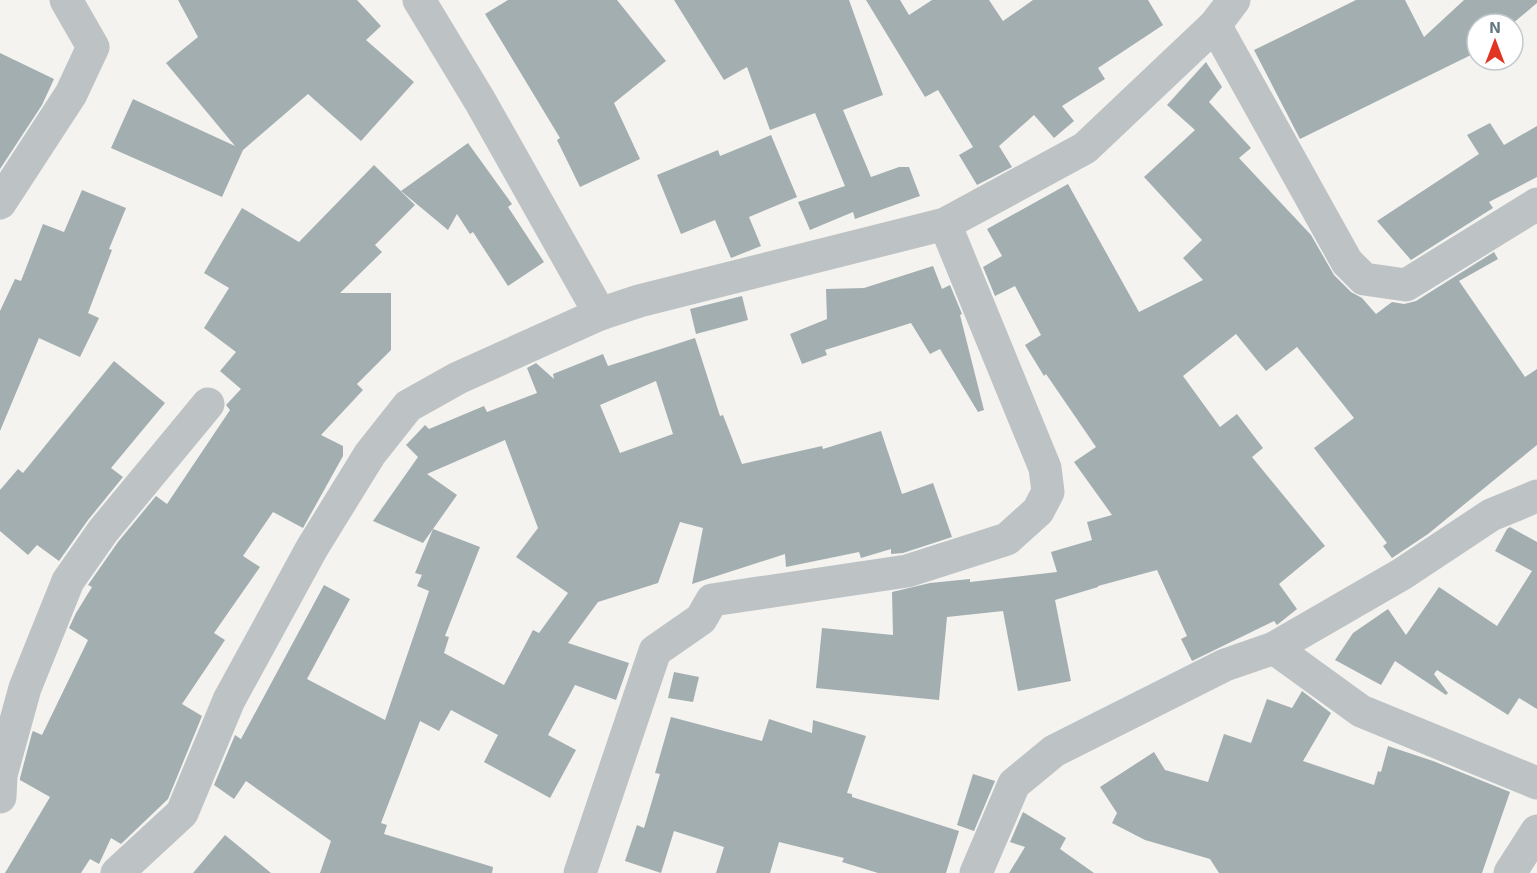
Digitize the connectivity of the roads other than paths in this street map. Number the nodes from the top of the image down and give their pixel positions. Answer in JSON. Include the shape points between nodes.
{"nodes":[{"id":1,"x":66,"y":0,"type":"edge"},
{"id":2,"x":419,"y":0,"type":"edge"},
{"id":3,"x":1225,"y":12,"type":"edge"},
{"id":4,"x":0,"y":203,"type":"edge"},
{"id":5,"x":1537,"y":204,"type":"edge"},
{"id":6,"x":945,"y":224,"type":"junction"},
{"id":7,"x":600,"y":314,"type":"junction"},
{"id":8,"x":208,"y":404,"type":"dead end"},
{"id":9,"x":1537,"y":496,"type":"edge"},
{"id":10,"x":1274,"y":648,"type":"junction"},
{"id":11,"x":1537,"y":783,"type":"edge"},
{"id":12,"x":0,"y":797,"type":"edge"},
{"id":13,"x":1537,"y":831,"type":"edge"},
{"id":14,"x":117,"y":873,"type":"edge"},
{"id":15,"x":580,"y":873,"type":"edge"},
{"id":16,"x":976,"y":873,"type":"edge"},
{"id":17,"x":1510,"y":873,"type":"edge"}],
"edges":[{"from":1,"to":4,"type":"street","via":[[93,47],[71,94]]},
{"from":2,"to":7,"type":"street"},
{"from":3,"to":5,"type":"street","via":[[1347,262],[1364,279],[1406,285]]},
{"from":3,"to":6,"type":"street","via":[[1085,148]]},
{"from":6,"to":7,"type":"street"},
{"from":6,"to":15,"type":"street","via":[[1045,468],[1048,492],[1038,511],[1007,539],[907,571],[712,600],[701,619],[655,651]]},
{"from":7,"to":14,"type":"street","via":[[458,378],[408,406],[370,454],[312,548],[229,700],[182,813]]},
{"from":8,"to":12,"type":"street","via":[[103,531],[68,581],[25,688]]},
{"from":9,"to":10,"type":"street","via":[[1491,515],[1402,574]]},
{"from":10,"to":11,"type":"street","via":[[1361,711]]},
{"from":10,"to":16,"type":"street","via":[[1225,665],[1054,751],[1014,784]]},
{"from":13,"to":17,"type":"street"}]}
